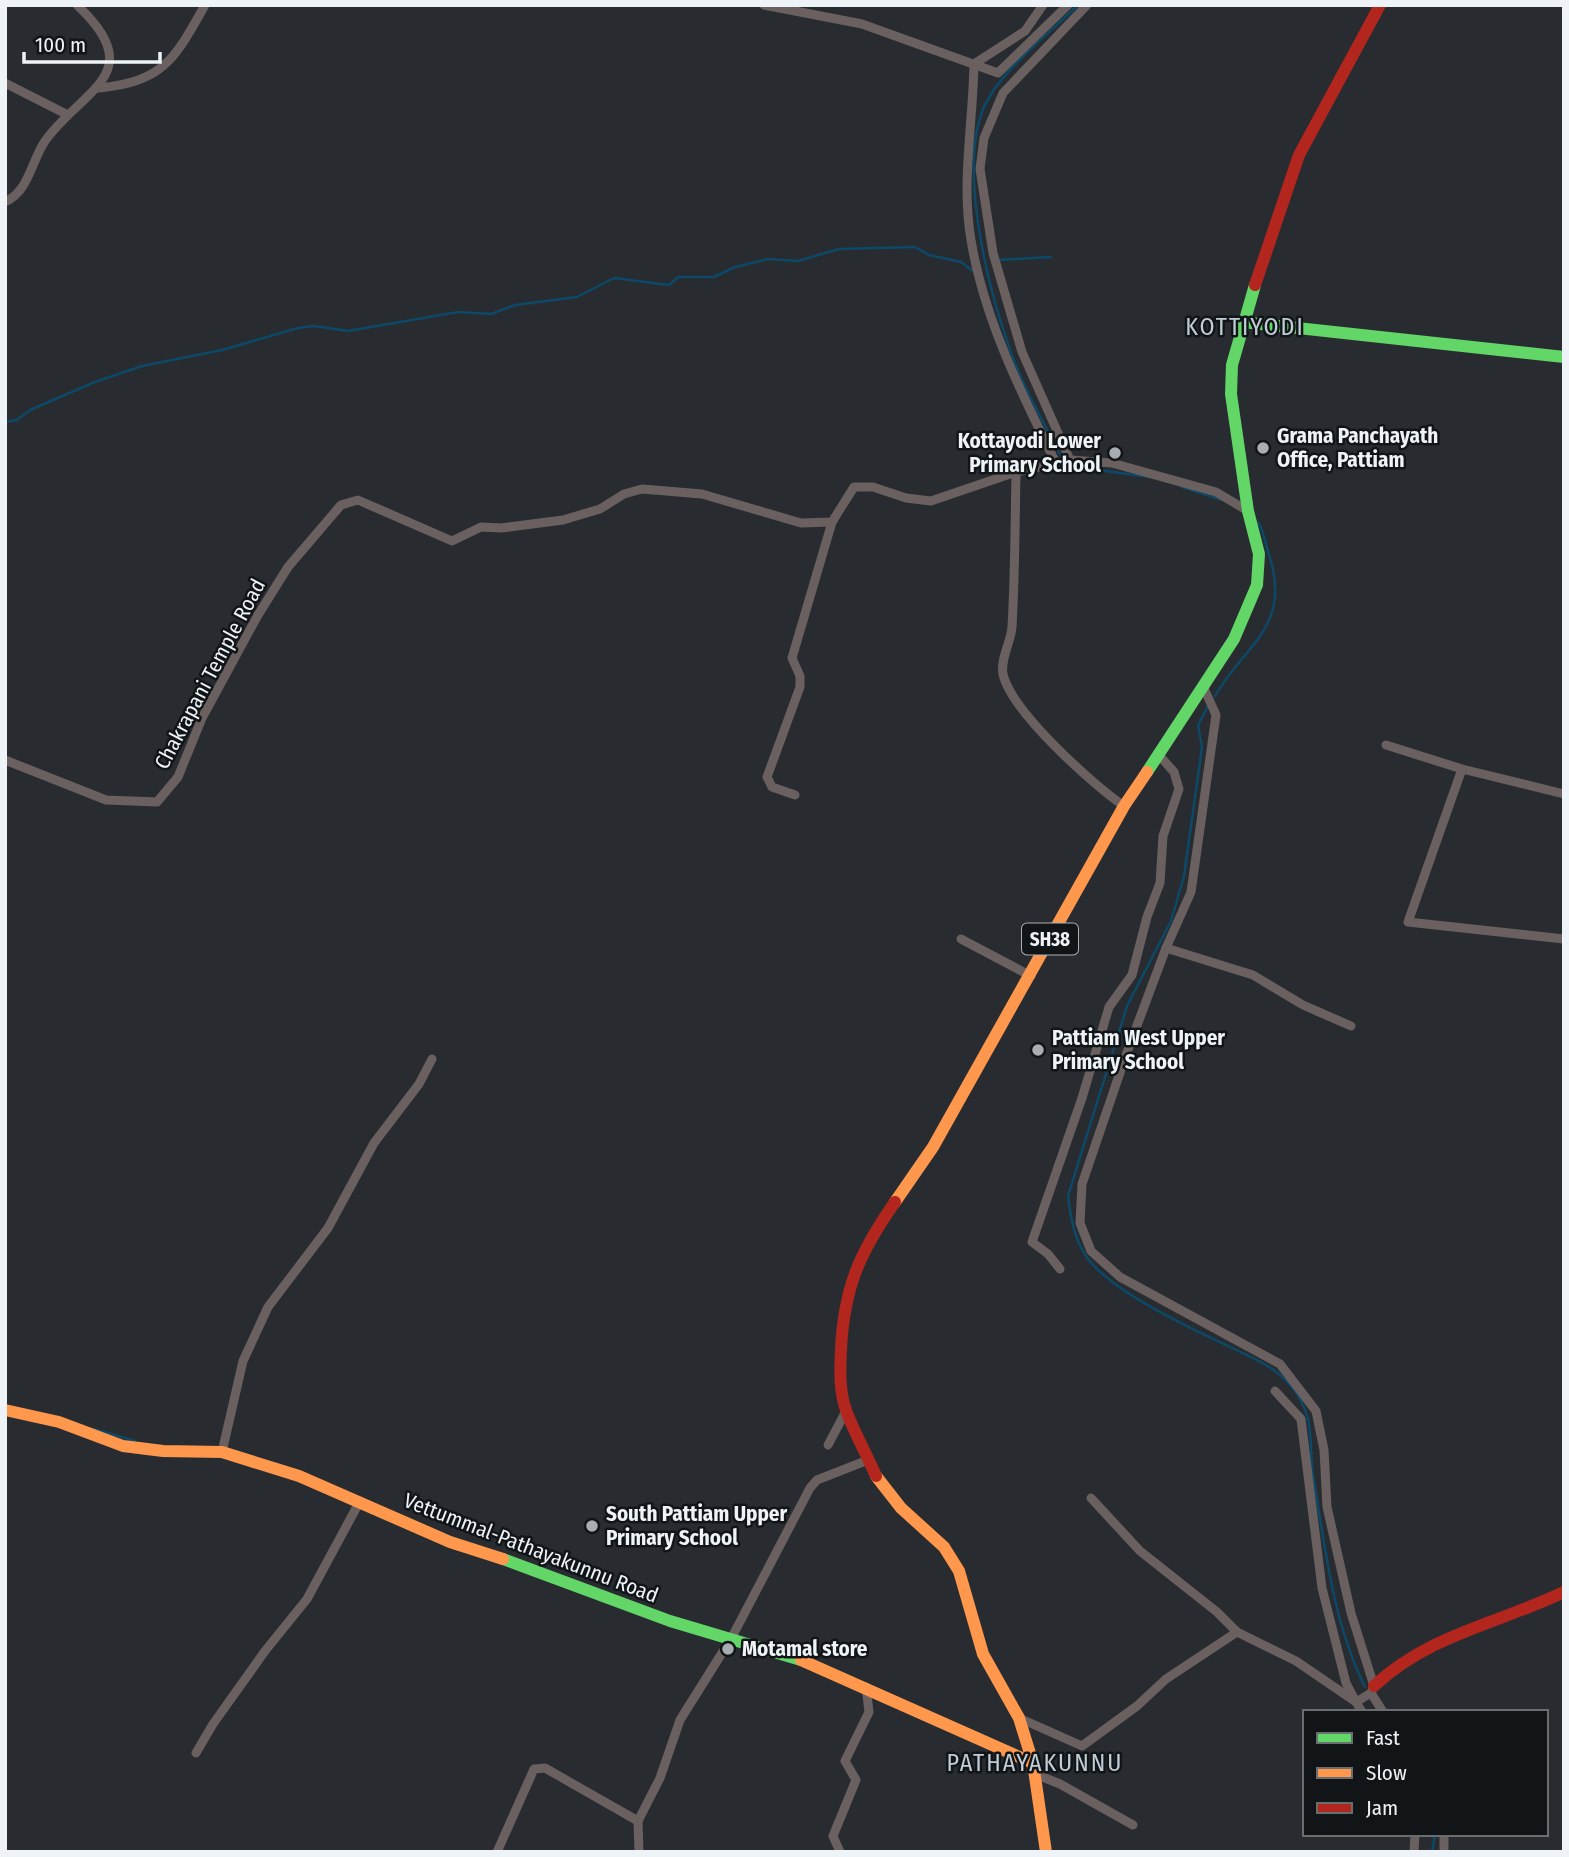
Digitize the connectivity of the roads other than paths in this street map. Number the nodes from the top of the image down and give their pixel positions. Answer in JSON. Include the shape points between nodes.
{"nodes":[{"id":1,"x":77,"y":5,"type":"edge"},
{"id":2,"x":205,"y":5,"type":"edge"},
{"id":3,"x":764,"y":5,"type":"edge"},
{"id":4,"x":1043,"y":5,"type":"edge"},
{"id":5,"x":1068,"y":5,"type":"edge"},
{"id":6,"x":1087,"y":5,"type":"edge"},
{"id":7,"x":1380,"y":5,"type":"edge"},
{"id":8,"x":974,"y":64,"type":"junction"},
{"id":9,"x":5,"y":83,"type":"edge"},
{"id":10,"x":99,"y":88,"type":"junction"},
{"id":11,"x":66,"y":114,"type":"junction"},
{"id":12,"x":5,"y":202,"type":"edge"},
{"id":13,"x":1242,"y":322,"type":"junction"},
{"id":14,"x":1564,"y":357,"type":"edge"},
{"id":15,"x":1070,"y":460,"type":"junction"},
{"id":16,"x":1057,"y":465,"type":"junction"},
{"id":17,"x":1016,"y":472,"type":"junction"},
{"id":18,"x":1248,"y":511,"type":"junction"},
{"id":19,"x":832,"y":522,"type":"junction"},
{"id":20,"x":1203,"y":686,"type":"junction"},
{"id":21,"x":1386,"y":745,"type":"dead end"},
{"id":22,"x":1158,"y":754,"type":"junction"},
{"id":23,"x":5,"y":760,"type":"edge"},
{"id":24,"x":1462,"y":769,"type":"junction"},
{"id":25,"x":1564,"y":794,"type":"edge"},
{"id":26,"x":795,"y":795,"type":"dead end"},
{"id":27,"x":1124,"y":806,"type":"junction"},
{"id":28,"x":961,"y":939,"type":"dead end"},
{"id":29,"x":1564,"y":939,"type":"edge"},
{"id":30,"x":1166,"y":948,"type":"junction"},
{"id":31,"x":1031,"y":976,"type":"junction"},
{"id":32,"x":1351,"y":1026,"type":"dead end"},
{"id":33,"x":432,"y":1059,"type":"dead end"},
{"id":34,"x":1060,"y":1269,"type":"dead end"},
{"id":35,"x":1275,"y":1391,"type":"dead end"},
{"id":36,"x":5,"y":1410,"type":"edge"},
{"id":37,"x":846,"y":1411,"type":"junction"},
{"id":38,"x":828,"y":1445,"type":"dead end"},
{"id":39,"x":222,"y":1452,"type":"junction"},
{"id":40,"x":868,"y":1460,"type":"junction"},
{"id":41,"x":1091,"y":1498,"type":"dead end"},
{"id":42,"x":360,"y":1502,"type":"junction"},
{"id":43,"x":1564,"y":1592,"type":"edge"},
{"id":44,"x":1237,"y":1632,"type":"junction"},
{"id":45,"x":732,"y":1637,"type":"junction"},
{"id":46,"x":866,"y":1687,"type":"junction"},
{"id":47,"x":1372,"y":1689,"type":"junction"},
{"id":48,"x":1356,"y":1702,"type":"junction"},
{"id":49,"x":1361,"y":1710,"type":"edge"},
{"id":50,"x":1382,"y":1710,"type":"edge"},
{"id":51,"x":1019,"y":1718,"type":"junction"},
{"id":52,"x":196,"y":1753,"type":"dead end"},
{"id":53,"x":1034,"y":1769,"type":"junction"},
{"id":54,"x":638,"y":1821,"type":"junction"},
{"id":55,"x":1133,"y":1825,"type":"dead end"},
{"id":56,"x":497,"y":1852,"type":"edge"},
{"id":57,"x":639,"y":1852,"type":"edge"},
{"id":58,"x":840,"y":1852,"type":"edge"},
{"id":59,"x":1046,"y":1852,"type":"edge"}],
"edges":[{"from":1,"to":10,"type":"street","via":[[99,28],[110,55],[107,76]]},
{"from":2,"to":10,"type":"street","via":[[184,43],[161,70],[130,85]]},
{"from":3,"to":8,"type":"street","via":[[862,24]]},
{"from":4,"to":8,"type":"street","via":[[1026,31]]},
{"from":5,"to":8,"type":"street","via":[[999,73]]},
{"from":6,"to":15,"type":"street","via":[[1003,93],[985,138],[980,169],[993,253],[1023,352]]},
{"from":7,"to":13,"type":"main road","number":"SH38","via":[[1299,155]]},
{"from":8,"to":16,"type":"street","via":[[967,164],[971,240],[1020,392]]},
{"from":9,"to":11,"type":"street"},
{"from":10,"to":11,"type":"street"},
{"from":11,"to":12,"type":"street","via":[[40,149],[18,196]]},
{"from":13,"to":14,"type":"main road"},
{"from":13,"to":18,"type":"main road","number":"SH38","via":[[1231,394]]},
{"from":15,"to":16,"type":"street"},
{"from":15,"to":18,"type":"street","via":[[1144,470],[1216,492]]},
{"from":16,"to":17,"type":"street"},
{"from":17,"to":19,"type":"street","via":[[931,501],[873,487],[853,487]]},
{"from":17,"to":27,"type":"street","via":[[1012,630],[1002,670],[1017,703],[1094,786]]},
{"from":18,"to":20,"type":"main road","number":"SH38","via":[[1259,554],[1257,585],[1234,639]]},
{"from":19,"to":23,"type":"street","name":"Chakrapani Temple Road","via":[[801,523],[702,494],[642,489],[563,520],[481,527],[452,541],[358,500],[341,505],[288,567],[202,718],[178,777],[158,802],[106,800]]},
{"from":19,"to":26,"type":"street","via":[[792,658],[800,687],[768,777],[772,787]]},
{"from":20,"to":22,"type":"main road","number":"SH38"},
{"from":20,"to":30,"type":"street","via":[[1216,715],[1202,821],[1191,892]]},
{"from":21,"to":24,"type":"street"},
{"from":22,"to":27,"type":"main road","number":"SH38"},
{"from":22,"to":34,"type":"street","via":[[1174,772],[1179,789],[1163,836],[1160,884],[1132,975],[1109,1007],[1032,1242]]},
{"from":24,"to":25,"type":"street"},
{"from":24,"to":29,"type":"street","via":[[1408,922]]},
{"from":27,"to":31,"type":"main road","number":"SH38"},
{"from":28,"to":31,"type":"street"},
{"from":30,"to":32,"type":"street","via":[[1253,975],[1303,1005]]},
{"from":30,"to":47,"type":"street","via":[[1082,1184],[1080,1223],[1091,1251],[1120,1278],[1280,1364],[1316,1411],[1324,1450],[1327,1507]]},
{"from":31,"to":37,"type":"main road","number":"SH38","via":[[933,1147],[867,1243],[853,1274],[843,1311],[839,1380]]},
{"from":33,"to":39,"type":"street","via":[[419,1084],[374,1143],[328,1228],[262,1318],[243,1361]]},
{"from":35,"to":48,"type":"street","via":[[1301,1419],[1322,1588],[1346,1683]]},
{"from":36,"to":39,"type":"main road","name":"Vettummal-Pathayakunnu Road","via":[[59,1422],[123,1446]]},
{"from":37,"to":38,"type":"street"},
{"from":37,"to":40,"type":"main road","number":"SH38"},
{"from":39,"to":42,"type":"main road","name":"Vettummal-Pathayakunnu Road","via":[[299,1476]]},
{"from":40,"to":45,"type":"street","via":[[817,1480],[810,1488]]},
{"from":40,"to":51,"type":"main road","number":"SH38","via":[[901,1508],[944,1547],[959,1571],[983,1654]]},
{"from":41,"to":44,"type":"street","via":[[1140,1551]]},
{"from":42,"to":45,"type":"main road","name":"Vettummal-Pathayakunnu Road","via":[[450,1542],[670,1621]]},
{"from":42,"to":52,"type":"street","via":[[307,1599],[265,1651]]},
{"from":43,"to":47,"type":"main road","via":[[1424,1650],[1399,1664]]},
{"from":44,"to":48,"type":"street","via":[[1296,1661]]},
{"from":44,"to":51,"type":"street","via":[[1166,1679],[1082,1746]]},
{"from":45,"to":46,"type":"main road","name":"Vettummal-Pathayakunnu Road","via":[[791,1655]]},
{"from":45,"to":54,"type":"street","via":[[680,1720],[660,1778]]},
{"from":46,"to":53,"type":"main road","name":"Vettummal-Pathayakunnu Road"},
{"from":46,"to":58,"type":"street","via":[[869,1712],[845,1761],[856,1780],[833,1836]]},
{"from":47,"to":48,"type":"street"},
{"from":47,"to":50,"type":"street"},
{"from":48,"to":49,"type":"street"},
{"from":51,"to":53,"type":"main road","number":"SH38"},
{"from":53,"to":55,"type":"street"},
{"from":53,"to":59,"type":"main road","number":"SH38"},
{"from":54,"to":56,"type":"street","via":[[545,1768],[534,1769]]},
{"from":54,"to":57,"type":"street"}]}
